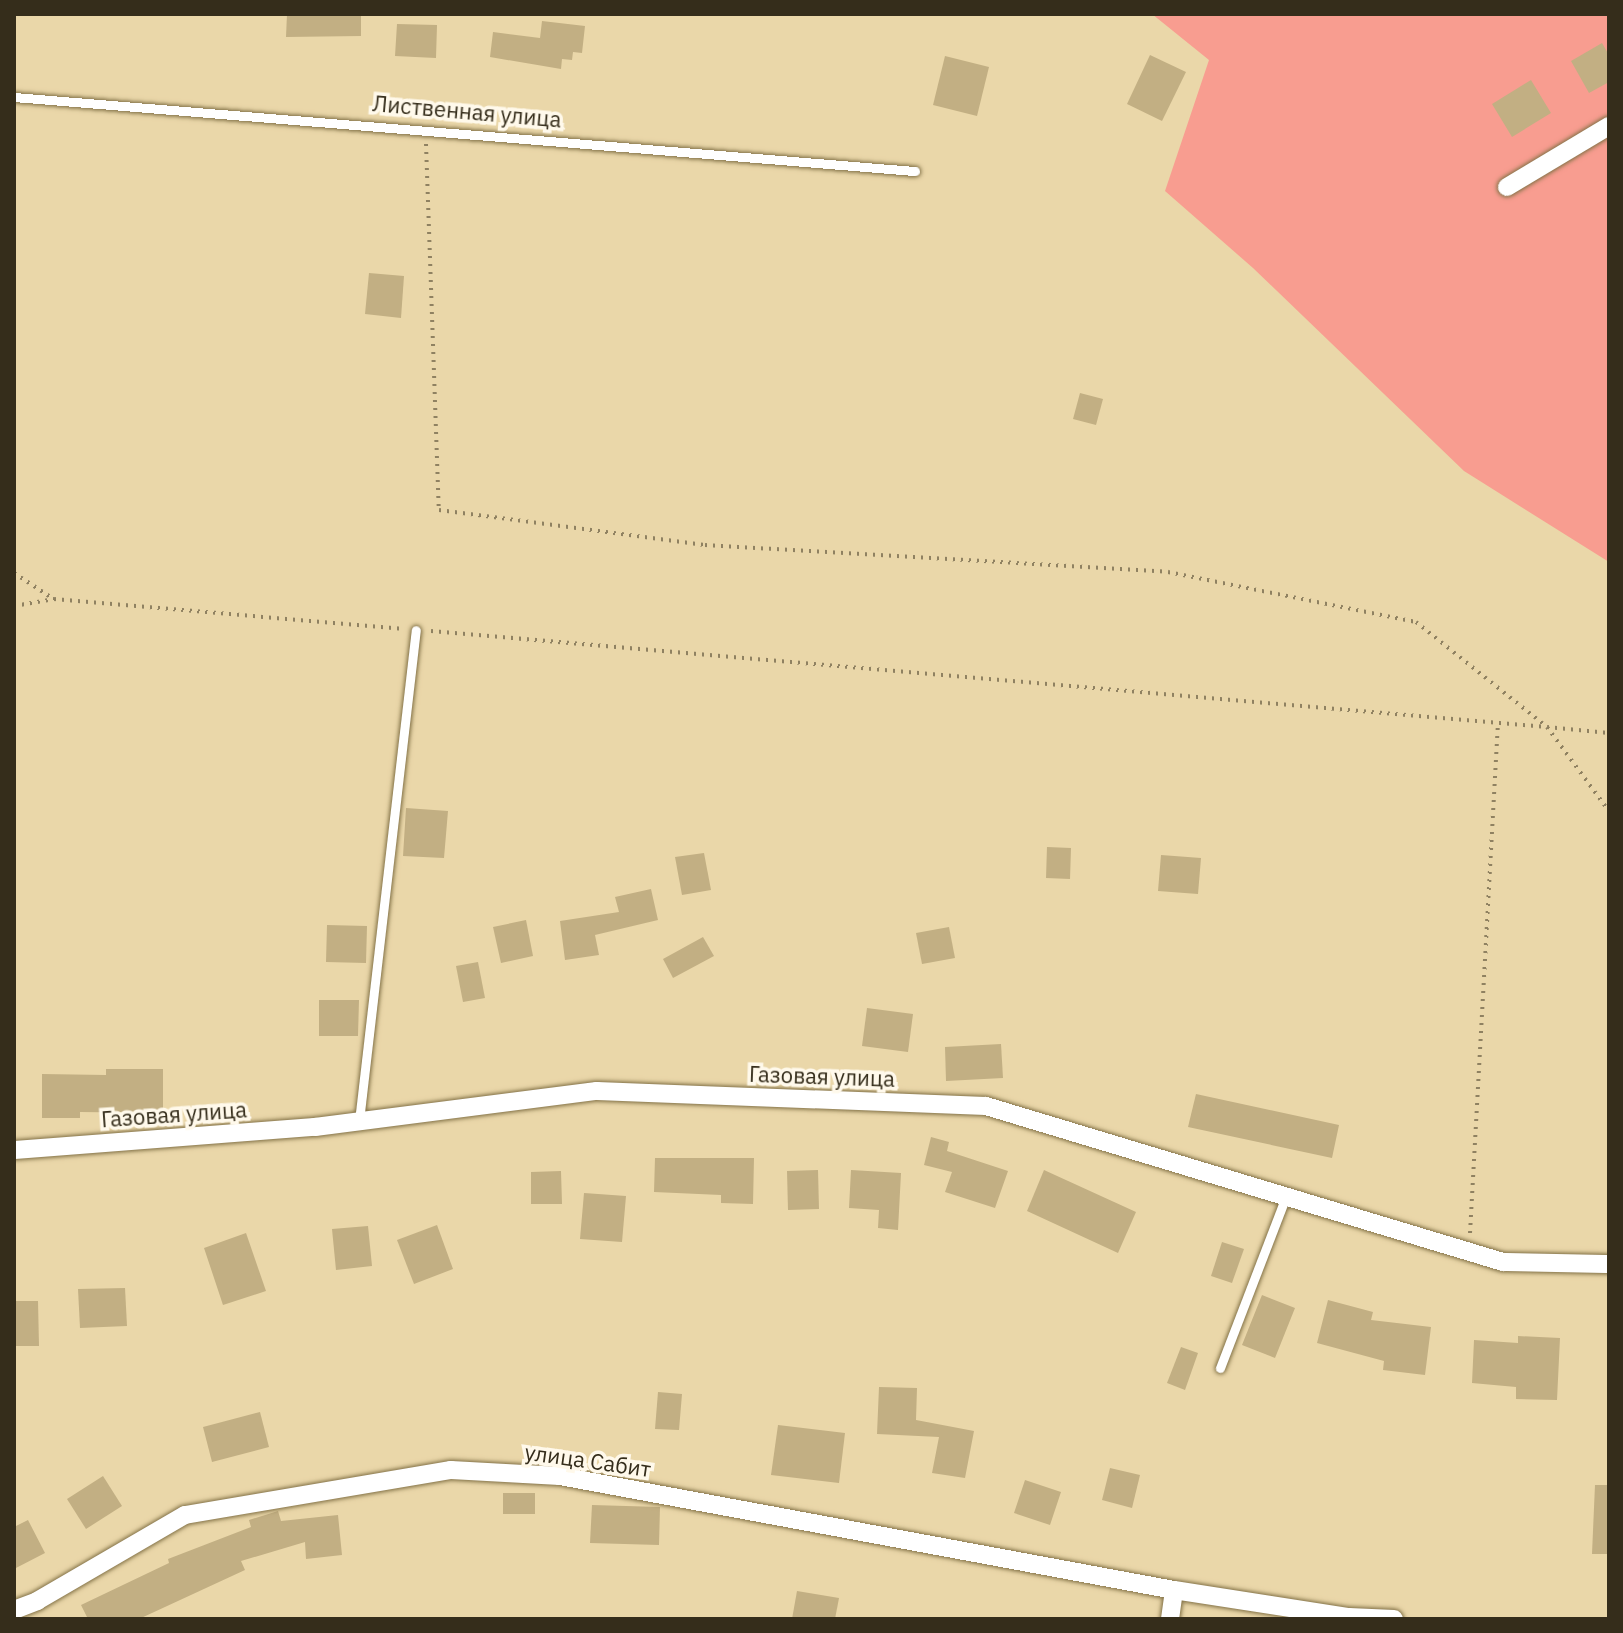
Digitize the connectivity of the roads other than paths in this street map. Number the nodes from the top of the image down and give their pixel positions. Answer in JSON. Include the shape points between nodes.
{"nodes":[{"id":1,"x":14,"y":97,"type":"edge"},
{"id":2,"x":1609,"y":126,"type":"edge"},
{"id":3,"x":915,"y":171,"type":"dead end"},
{"id":4,"x":1507,"y":187,"type":"dead end"},
{"id":5,"x":416,"y":630,"type":"road end"},
{"id":6,"x":359,"y":1121,"type":"junction"},
{"id":7,"x":14,"y":1150,"type":"edge"},
{"id":8,"x":1286,"y":1196,"type":"junction"},
{"id":9,"x":1609,"y":1264,"type":"edge"},
{"id":10,"x":1220,"y":1368,"type":"dead end"},
{"id":11,"x":1174,"y":1590,"type":"junction"},
{"id":12,"x":14,"y":1610,"type":"edge"},
{"id":13,"x":1170,"y":1619,"type":"edge"},
{"id":14,"x":1394,"y":1619,"type":"edge"}],
"edges":[{"from":1,"to":3,"type":"lane","name":"Лиственная улица"},
{"from":2,"to":4,"type":"street"},
{"from":5,"to":6,"type":"lane"},
{"from":6,"to":7,"type":"street","name":"Газовая улица"},
{"from":6,"to":8,"type":"street","name":"Газовая улица","via":[[597,1091],[986,1106]]},
{"from":8,"to":9,"type":"street","name":"Газовая улица","via":[[1503,1262]]},
{"from":8,"to":10,"type":"lane"},
{"from":11,"to":12,"type":"street","name":"улица Сабит","via":[[560,1476],[451,1470],[185,1515]]},
{"from":11,"to":13,"type":"street"},
{"from":11,"to":14,"type":"street","name":"улица Сабит"}]}
